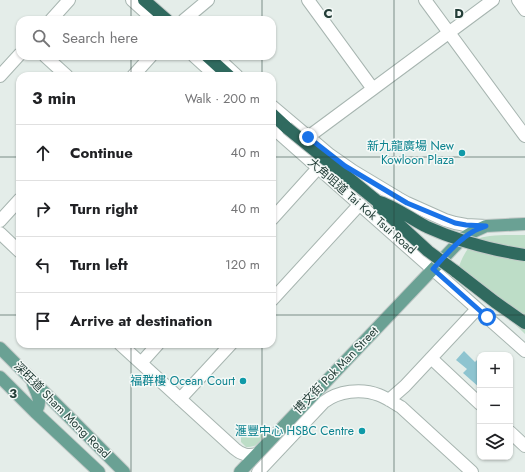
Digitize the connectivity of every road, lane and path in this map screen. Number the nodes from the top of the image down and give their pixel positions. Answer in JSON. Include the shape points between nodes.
{"nodes":[{"id":1,"x":69,"y":0,"type":"edge"},
{"id":2,"x":132,"y":0,"type":"edge"},
{"id":3,"x":144,"y":0,"type":"edge"},
{"id":4,"x":150,"y":0,"type":"edge"},
{"id":5,"x":208,"y":0,"type":"edge"},
{"id":6,"x":308,"y":0,"type":"edge"},
{"id":7,"x":425,"y":0,"type":"edge"},
{"id":8,"x":492,"y":0,"type":"edge"},
{"id":9,"x":518,"y":0,"type":"edge"},
{"id":10,"x":525,"y":10,"type":"edge"},
{"id":11,"x":55,"y":16,"type":"edge"},
{"id":12,"x":150,"y":16,"type":"edge"},
{"id":13,"x":162,"y":16,"type":"edge"},
{"id":14,"x":168,"y":16,"type":"edge"},
{"id":15,"x":189,"y":16,"type":"edge"},
{"id":16,"x":449,"y":32,"type":"junction"},
{"id":17,"x":16,"y":58,"type":"edge"},
{"id":18,"x":49,"y":60,"type":"edge"},
{"id":19,"x":147,"y":60,"type":"edge"},
{"id":20,"x":198,"y":60,"type":"edge"},
{"id":21,"x":211,"y":60,"type":"edge"},
{"id":22,"x":219,"y":60,"type":"edge"},
{"id":23,"x":63,"y":72,"type":"edge"},
{"id":24,"x":137,"y":72,"type":"edge"},
{"id":25,"x":212,"y":72,"type":"edge"},
{"id":26,"x":225,"y":72,"type":"edge"},
{"id":27,"x":232,"y":72,"type":"edge"},
{"id":28,"x":0,"y":76,"type":"edge"},
{"id":29,"x":373,"y":89,"type":"junction"},
{"id":30,"x":276,"y":109,"type":"edge"},
{"id":31,"x":276,"y":117,"type":"edge"},
{"id":32,"x":276,"y":130,"type":"edge"},
{"id":33,"x":525,"y":136,"type":"edge"},
{"id":34,"x":308,"y":137,"type":"junction"},
{"id":35,"x":297,"y":149,"type":"junction"},
{"id":36,"x":318,"y":168,"type":"junction"},
{"id":37,"x":377,"y":201,"type":"junction"},
{"id":38,"x":16,"y":203,"type":"edge"},
{"id":39,"x":360,"y":204,"type":"junction"},
{"id":40,"x":276,"y":215,"type":"edge"},
{"id":41,"x":0,"y":221,"type":"edge"},
{"id":42,"x":525,"y":224,"type":"edge"},
{"id":43,"x":486,"y":226,"type":"junction"},
{"id":44,"x":0,"y":234,"type":"edge"},
{"id":45,"x":16,"y":248,"type":"edge"},
{"id":46,"x":525,"y":255,"type":"edge"},
{"id":47,"x":433,"y":269,"type":"junction"},
{"id":48,"x":276,"y":296,"type":"edge"},
{"id":49,"x":477,"y":309,"type":"junction"},
{"id":50,"x":525,"y":322,"type":"edge"},
{"id":51,"x":0,"y":348,"type":"edge"},
{"id":52,"x":124,"y":348,"type":"edge"},
{"id":53,"x":154,"y":348,"type":"edge"},
{"id":54,"x":227,"y":348,"type":"edge"},
{"id":55,"x":525,"y":351,"type":"edge"},
{"id":56,"x":431,"y":358,"type":"junction"},
{"id":57,"x":141,"y":363,"type":"junction"},
{"id":58,"x":0,"y":377,"type":"edge"},
{"id":59,"x":31,"y":379,"type":"junction"},
{"id":60,"x":180,"y":399,"type":"junction"},
{"id":61,"x":389,"y":400,"type":"junction"},
{"id":62,"x":477,"y":401,"type":"edge"},
{"id":63,"x":35,"y":412,"type":"junction"},
{"id":64,"x":513,"y":435,"type":"edge"},
{"id":65,"x":525,"y":446,"type":"edge"},
{"id":66,"x":257,"y":454,"type":"junction"},
{"id":67,"x":99,"y":472,"type":"edge"},
{"id":68,"x":124,"y":472,"type":"edge"},
{"id":69,"x":240,"y":472,"type":"edge"},
{"id":70,"x":258,"y":472,"type":"edge"},
{"id":71,"x":472,"y":472,"type":"edge"}],
"edges":[{"from":1,"to":11,"type":"street"},
{"from":2,"to":12,"type":"street"},
{"from":3,"to":13,"type":"highway"},
{"from":4,"to":14,"type":"street"},
{"from":5,"to":15,"type":"street"},
{"from":6,"to":29,"type":"street"},
{"from":7,"to":16,"type":"street"},
{"from":8,"to":16,"type":"street"},
{"from":9,"to":10,"type":"street"},
{"from":16,"to":29,"type":"street"},
{"from":16,"to":33,"type":"street"},
{"from":17,"to":28,"type":"street"},
{"from":18,"to":23,"type":"street"},
{"from":19,"to":24,"type":"street"},
{"from":20,"to":25,"type":"street"},
{"from":21,"to":26,"type":"highway"},
{"from":22,"to":27,"type":"street"},
{"from":29,"to":34,"type":"street"},
{"from":30,"to":34,"type":"street","name":"大角咀道 Tai Kok Tsui Road"},
{"from":31,"to":37,"type":"highway","bridge":true},
{"from":32,"to":35,"type":"street","name":"大角咀道 Tai Kok Tsui Road"},
{"from":34,"to":35,"type":"street"},
{"from":34,"to":43,"type":"street","name":"大角咀道 Tai Kok Tsui Road","via":[[345,166],[407,203],[455,223]]},
{"from":35,"to":36,"type":"street","name":"大角咀道 Tai Kok Tsui Road"},
{"from":36,"to":39,"type":"street","name":"大角咀道 Tai Kok Tsui Road"},
{"from":36,"to":40,"type":"street"},
{"from":37,"to":46,"type":"highway","bridge":true,"via":[[454,238]]},
{"from":37,"to":50,"type":"highway","bridge":true,"via":[[428,251]]},
{"from":38,"to":41,"type":"street"},
{"from":39,"to":47,"type":"street","name":"大角咀道 Tai Kok Tsui Road"},
{"from":39,"to":48,"type":"street"},
{"from":42,"to":43,"type":"main road","name":"大角咀道 Tai Kok Tsui Road"},
{"from":43,"to":47,"type":"main road","name":"大角咀道 Tai Kok Tsui Road","via":[[463,238]]},
{"from":44,"to":45,"type":"street"},
{"from":47,"to":49,"type":"street","name":"大角咀道 Tai Kok Tsui Road"},
{"from":47,"to":66,"type":"main road","name":"博文街 Pok Man Street"},
{"from":49,"to":55,"type":"street","name":"大角咀道 Tai Kok Tsui Road"},
{"from":49,"to":56,"type":"street"},
{"from":51,"to":59,"type":"main road","name":"深旺道 Sham Mong Road"},
{"from":52,"to":57,"type":"street"},
{"from":53,"to":57,"type":"street"},
{"from":54,"to":60,"type":"street"},
{"from":56,"to":61,"type":"street"},
{"from":56,"to":62,"type":"street"},
{"from":57,"to":60,"type":"street"},
{"from":58,"to":63,"type":"main road","name":"深旺道 Sham Mong Road"},
{"from":59,"to":63,"type":"main road","via":[[40,401]]},
{"from":59,"to":68,"type":"main road","name":"深旺道 Sham Mong Road"},
{"from":60,"to":66,"type":"street","via":[[241,453]]},
{"from":61,"to":70,"type":"street","name":"博文街 Pok Man Street","via":[[378,394],[360,391],[338,394],[330,398]]},
{"from":61,"to":71,"type":"street","name":"博文街 Pok Man Street","via":[[405,411]]},
{"from":63,"to":67,"type":"main road","name":"深旺道 Sham Mong Road"},
{"from":64,"to":65,"type":"street"},
{"from":66,"to":69,"type":"main road","name":"博文街 Pok Man Street"}]}
